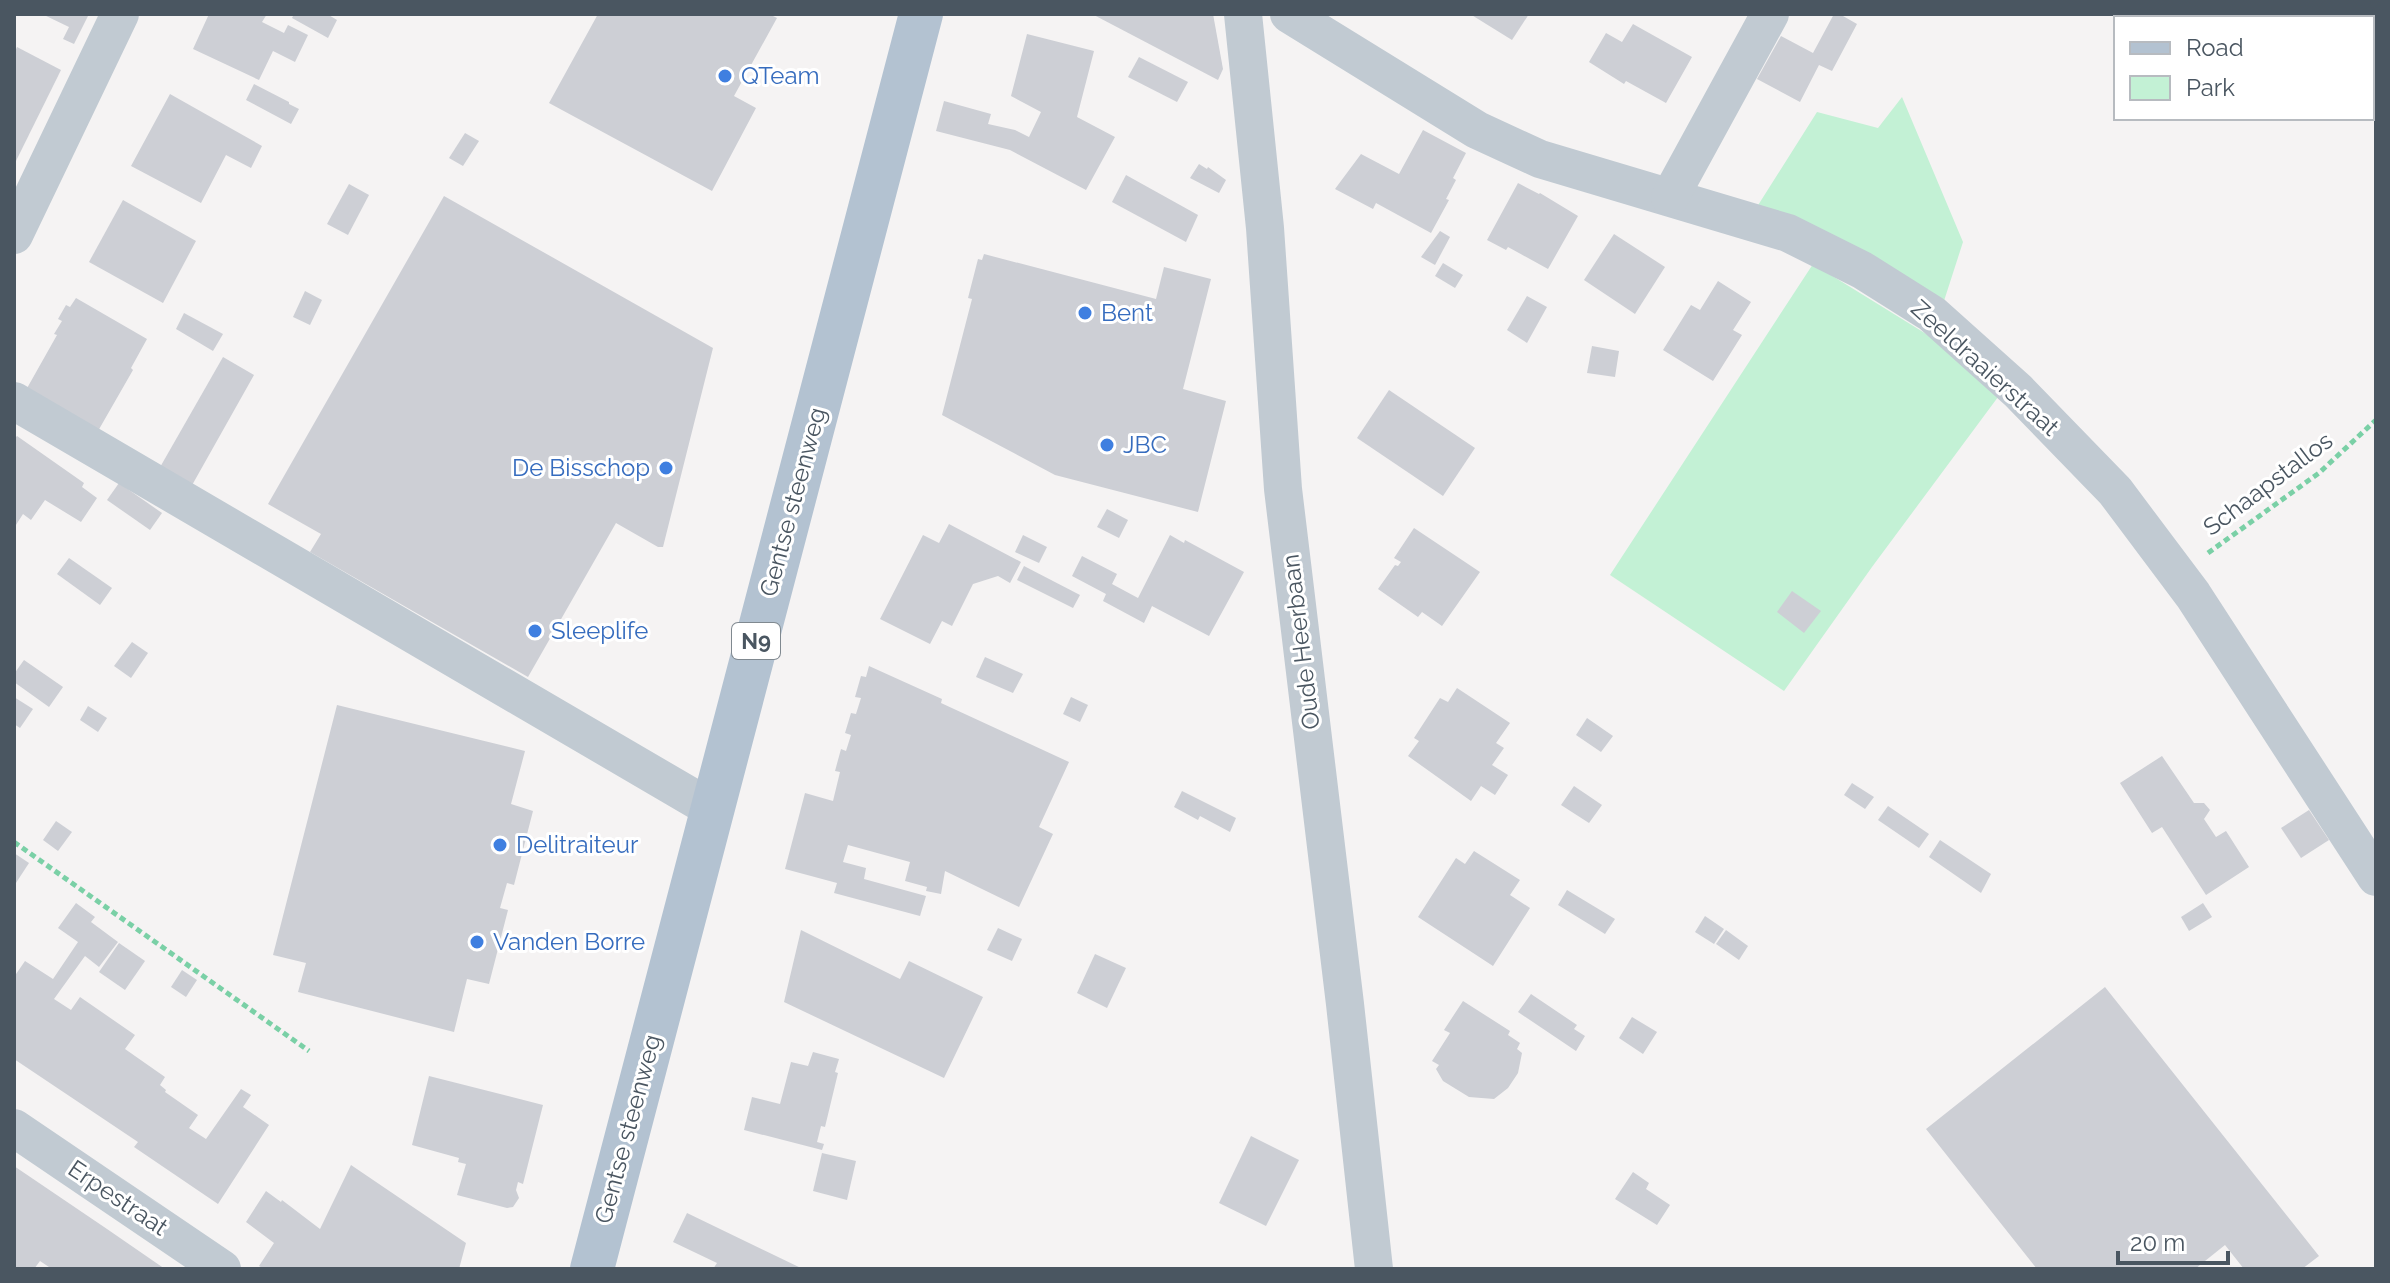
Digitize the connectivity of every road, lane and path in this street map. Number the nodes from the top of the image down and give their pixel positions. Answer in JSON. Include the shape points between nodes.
{"nodes":[{"id":1,"x":120,"y":14,"type":"edge"},
{"id":2,"x":921,"y":14,"type":"edge"},
{"id":3,"x":1243,"y":14,"type":"edge"},
{"id":4,"x":1289,"y":14,"type":"edge"},
{"id":5,"x":1770,"y":14,"type":"edge"},
{"id":6,"x":1670,"y":197,"type":"junction"},
{"id":7,"x":14,"y":235,"type":"edge"},
{"id":8,"x":14,"y":401,"type":"edge"},
{"id":9,"x":2376,"y":420,"type":"edge"},
{"id":10,"x":2178,"y":574,"type":"junction"},
{"id":11,"x":712,"y":809,"type":"junction"},
{"id":12,"x":14,"y":842,"type":"edge"},
{"id":13,"x":2376,"y":877,"type":"edge"},
{"id":14,"x":309,"y":1051,"type":"dead end"},
{"id":15,"x":14,"y":1128,"type":"edge"},
{"id":16,"x":222,"y":1269,"type":"edge"},
{"id":17,"x":592,"y":1269,"type":"edge"},
{"id":18,"x":1374,"y":1269,"type":"edge"}],
"edges":[{"from":1,"to":7,"type":"street"},
{"from":2,"to":11,"type":"main road","name":"Gentse steenweg","number":"N9"},
{"from":3,"to":18,"type":"street","name":"Oude Heerbaan","via":[[1283,489]]},
{"from":4,"to":6,"type":"street","name":"Zeeldraaierstraat","via":[[1477,130],[1540,159]]},
{"from":5,"to":6,"type":"street"},
{"from":6,"to":10,"type":"street","name":"Zeeldraaierstraat","via":[[1788,233],[1862,270],[1932,314],[2018,391],[2104,480]]},
{"from":8,"to":11,"type":"street"},
{"from":9,"to":10,"type":"path","name":"Schaapstallos","via":[[2319,473]]},
{"from":10,"to":13,"type":"street","name":"Zeeldraaierstraat"},
{"from":11,"to":17,"type":"main road","name":"Gentse steenweg","number":"N9"},
{"from":12,"to":14,"type":"path"},
{"from":15,"to":16,"type":"street","name":"Erpestraat"}]}
